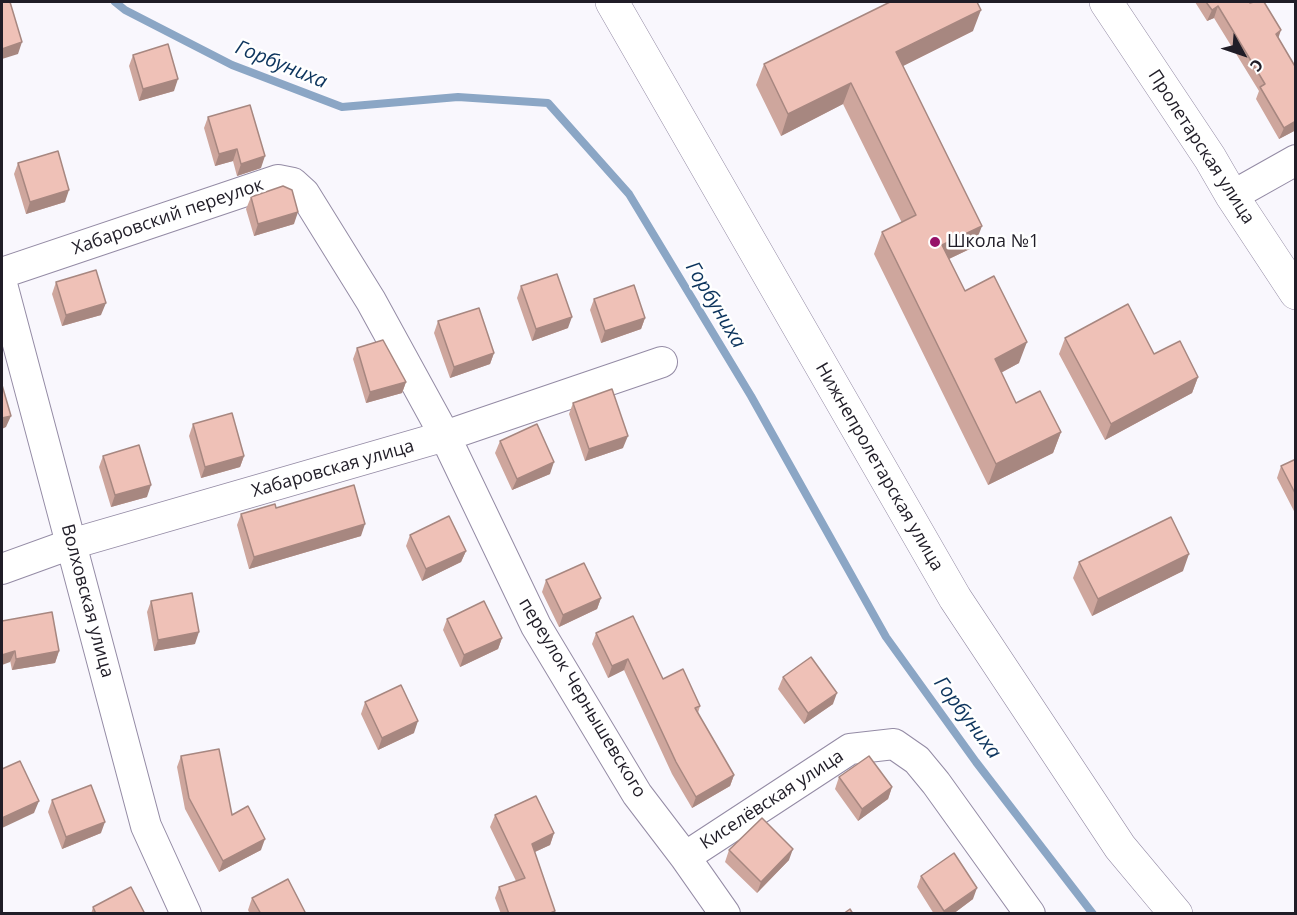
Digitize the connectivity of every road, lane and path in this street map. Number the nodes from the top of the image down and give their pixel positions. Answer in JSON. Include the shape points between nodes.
{"nodes":[{"id":1,"x":612,"y":2,"type":"edge"},
{"id":2,"x":1106,"y":2,"type":"edge"},
{"id":3,"x":1296,"y":160,"type":"edge"},
{"id":4,"x":1232,"y":196,"type":"junction"},
{"id":5,"x":2,"y":273,"type":"edge"},
{"id":6,"x":2,"y":284,"type":"edge"},
{"id":7,"x":1296,"y":293,"type":"edge"},
{"id":8,"x":662,"y":362,"type":"dead end"},
{"id":9,"x":445,"y":436,"type":"junction"},
{"id":10,"x":71,"y":544,"type":"junction"},
{"id":11,"x":2,"y":569,"type":"edge"},
{"id":12,"x":685,"y":856,"type":"junction"},
{"id":13,"x":186,"y":914,"type":"edge"},
{"id":14,"x":725,"y":914,"type":"edge"},
{"id":15,"x":1029,"y":914,"type":"edge"},
{"id":16,"x":1176,"y":914,"type":"edge"}],
"edges":[{"from":1,"to":16,"type":"main road","name":"Нижнепролетарская улица","via":[[955,598],[1120,847]]},
{"from":2,"to":4,"type":"main road","name":"Пролетарская улица"},
{"from":3,"to":4,"type":"street"},
{"from":4,"to":7,"type":"main road","name":"Пролетарская улица"},
{"from":5,"to":9,"type":"street","name":"Хабаровский переулок","via":[[278,180],[293,183],[304,193],[371,301]]},
{"from":6,"to":10,"type":"street","name":"Волховская улица"},
{"from":8,"to":9,"type":"street","name":"Хабаровская улица"},
{"from":9,"to":10,"type":"street","name":"Хабаровская улица"},
{"from":9,"to":12,"type":"street","name":"переулок Чернышевского","via":[[536,626],[637,794]]},
{"from":10,"to":11,"type":"street","name":"Хабаровская улица"},
{"from":10,"to":13,"type":"street","name":"Волховская улица","via":[[146,826]]},
{"from":12,"to":14,"type":"street","name":"переулок Чернышевского"},
{"from":12,"to":15,"type":"street","name":"Киселёвская улица","via":[[849,749],[894,744],[917,760],[936,783]]}]}
